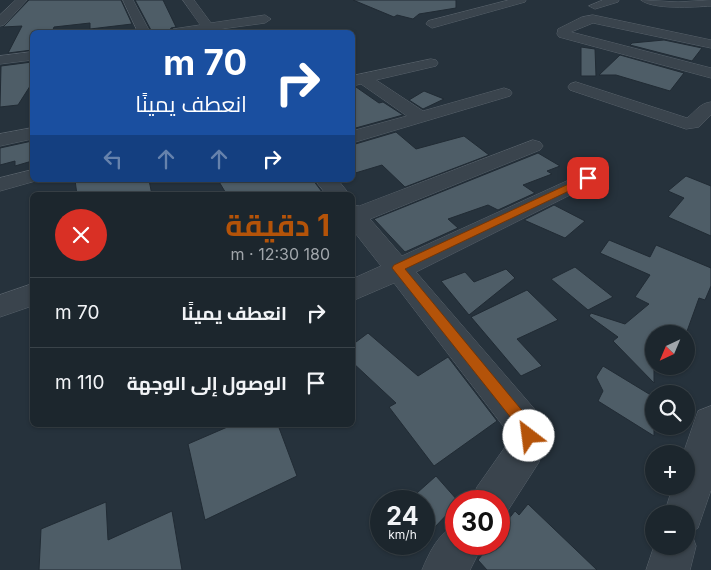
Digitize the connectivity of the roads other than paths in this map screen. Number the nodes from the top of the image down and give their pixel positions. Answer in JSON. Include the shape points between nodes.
{"nodes":[{"id":1,"x":22,"y":0,"type":"edge"},
{"id":2,"x":128,"y":0,"type":"edge"},
{"id":3,"x":188,"y":0,"type":"edge"},
{"id":4,"x":479,"y":0,"type":"edge"},
{"id":5,"x":521,"y":0,"type":"edge"},
{"id":6,"x":614,"y":0,"type":"edge"},
{"id":7,"x":646,"y":0,"type":"edge"},
{"id":8,"x":711,"y":2,"type":"edge"},
{"id":9,"x":502,"y":5,"type":"junction"},
{"id":10,"x":595,"y":6,"type":"dead end"},
{"id":11,"x":265,"y":19,"type":"dead end"},
{"id":12,"x":0,"y":22,"type":"edge"},
{"id":13,"x":432,"y":24,"type":"dead end"},
{"id":14,"x":208,"y":27,"type":"junction"},
{"id":15,"x":143,"y":30,"type":"edge"},
{"id":16,"x":189,"y":30,"type":"edge"},
{"id":17,"x":711,"y":44,"type":"edge"},
{"id":18,"x":30,"y":56,"type":"edge"},
{"id":19,"x":0,"y":60,"type":"edge"},
{"id":20,"x":431,"y":63,"type":"dead end"},
{"id":21,"x":711,"y":73,"type":"edge"},
{"id":22,"x":358,"y":80,"type":"edge"},
{"id":23,"x":576,"y":87,"type":"dead end"},
{"id":24,"x":504,"y":94,"type":"dead end"},
{"id":25,"x":710,"y":107,"type":"edge"},
{"id":26,"x":422,"y":118,"type":"junction"},
{"id":27,"x":30,"y":134,"type":"edge"},
{"id":28,"x":355,"y":136,"type":"edge"},
{"id":29,"x":0,"y":140,"type":"edge"},
{"id":30,"x":533,"y":146,"type":"dead end"},
{"id":31,"x":30,"y":177,"type":"edge"},
{"id":32,"x":588,"y":178,"type":"dead end"},
{"id":33,"x":0,"y":185,"type":"edge"},
{"id":34,"x":355,"y":193,"type":"edge"},
{"id":35,"x":355,"y":219,"type":"edge"},
{"id":36,"x":398,"y":268,"type":"junction"},
{"id":37,"x":355,"y":290,"type":"edge"},
{"id":38,"x":30,"y":296,"type":"edge"},
{"id":39,"x":0,"y":306,"type":"edge"},
{"id":40,"x":711,"y":423,"type":"edge"},
{"id":41,"x":498,"y":490,"type":"edge"},
{"id":42,"x":687,"y":505,"type":"edge"},
{"id":43,"x":454,"y":555,"type":"edge"},
{"id":44,"x":672,"y":555,"type":"edge"},
{"id":45,"x":444,"y":570,"type":"edge"},
{"id":46,"x":668,"y":570,"type":"edge"}],
"edges":[{"from":1,"to":12,"type":"street"},
{"from":2,"to":15,"type":"street"},
{"from":3,"to":14,"type":"street"},
{"from":4,"to":9,"type":"street"},
{"from":5,"to":9,"type":"street"},
{"from":6,"to":10,"type":"street"},
{"from":7,"to":8,"type":"street","via":[[678,5]]},
{"from":9,"to":13,"type":"street"},
{"from":11,"to":14,"type":"street"},
{"from":14,"to":16,"type":"street"},
{"from":17,"to":21,"type":"street","via":[[596,19],[588,19],[562,32]]},
{"from":18,"to":19,"type":"street"},
{"from":20,"to":22,"type":"street"},
{"from":22,"to":26,"type":"street"},
{"from":23,"to":25,"type":"street","via":[[686,124],[693,123]]},
{"from":24,"to":26,"type":"street"},
{"from":26,"to":28,"type":"street"},
{"from":27,"to":29,"type":"street"},
{"from":30,"to":34,"type":"street"},
{"from":31,"to":33,"type":"street"},
{"from":32,"to":36,"type":"street"},
{"from":35,"to":36,"type":"street"},
{"from":36,"to":37,"type":"street"},
{"from":36,"to":41,"type":"street","via":[[524,424],[529,436],[526,449]]},
{"from":38,"to":39,"type":"street"},
{"from":40,"to":42,"type":"street"},
{"from":43,"to":45,"type":"street"},
{"from":44,"to":46,"type":"street"}]}
